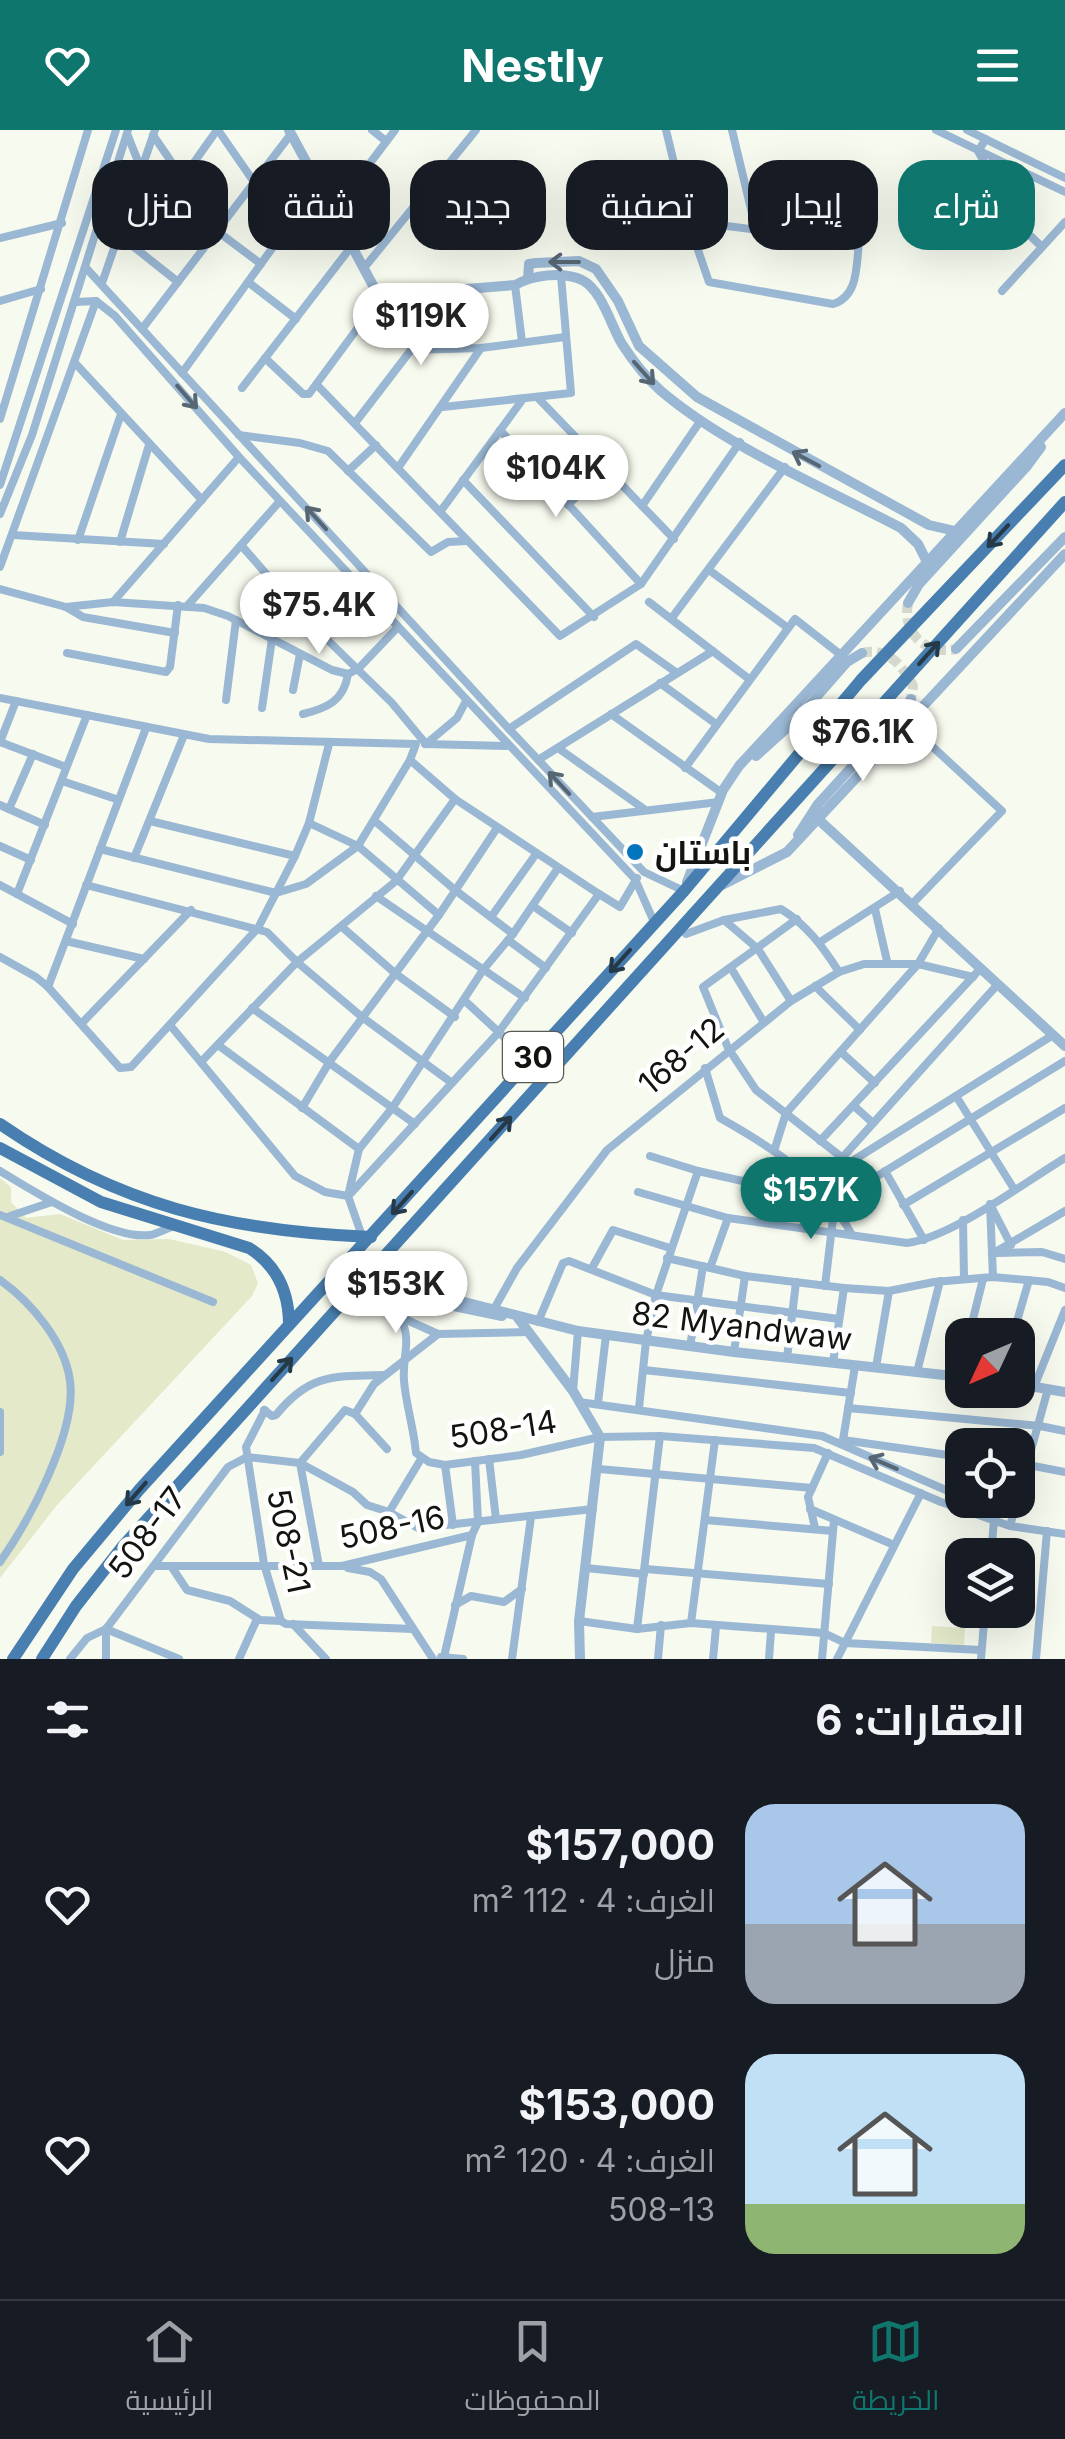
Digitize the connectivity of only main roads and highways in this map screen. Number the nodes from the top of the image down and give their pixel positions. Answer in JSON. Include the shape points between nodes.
{"nodes":[{"id":1,"x":1065,"y":464,"type":"edge"},
{"id":2,"x":1065,"y":502,"type":"edge"},
{"id":3,"x":579,"y":1007,"type":"junction"},
{"id":4,"x":597,"y":1022,"type":"junction"},
{"id":5,"x":560,"y":1028,"type":"junction"},
{"id":6,"x":576,"y":1046,"type":"junction"},
{"id":7,"x":0,"y":1124,"type":"edge"},
{"id":8,"x":0,"y":1148,"type":"edge"},
{"id":9,"x":367,"y":1236,"type":"junction"},
{"id":10,"x":289,"y":1325,"type":"junction"},
{"id":11,"x":208,"y":1412,"type":"junction"},
{"id":12,"x":196,"y":1426,"type":"junction"},
{"id":13,"x":228,"y":1430,"type":"junction"},
{"id":14,"x":215,"y":1444,"type":"junction"},
{"id":15,"x":13,"y":1659,"type":"edge"},
{"id":16,"x":42,"y":1659,"type":"edge"}],
"edges":[{"from":1,"to":3,"type":"main road","number":"30","one_way":true,"via":[[862,680]]},
{"from":4,"to":2,"type":"main road","number":"30","one_way":true},
{"from":3,"to":4,"type":"main road","via":[[582,1022]]},
{"from":3,"to":5,"type":"main road","number":"30"},
{"from":4,"to":6,"type":"main road","number":"30"},
{"from":5,"to":6,"type":"main road","via":[[575,1033]]},
{"from":5,"to":9,"type":"main road","number":"30","one_way":true},
{"from":13,"to":6,"type":"main road","number":"30","one_way":true,"via":[[260,1405],[338,1306]]},
{"from":7,"to":9,"type":"main road","via":[[76,1172],[152,1203],[250,1226]]},
{"from":8,"to":10,"type":"main road","via":[[88,1196],[239,1242],[278,1274]]},
{"from":9,"to":10,"type":"main road","number":"30"},
{"from":10,"to":11,"type":"main road","number":"30"},
{"from":11,"to":12,"type":"main road","number":"30"},
{"from":11,"to":13,"type":"main road"},
{"from":12,"to":14,"type":"main road"},
{"from":12,"to":15,"type":"main road","number":"30","one_way":true,"via":[[73,1569]]},
{"from":13,"to":14,"type":"main road","number":"30"},
{"from":14,"to":16,"type":"main road","number":"30","via":[[108,1564]]}]}
